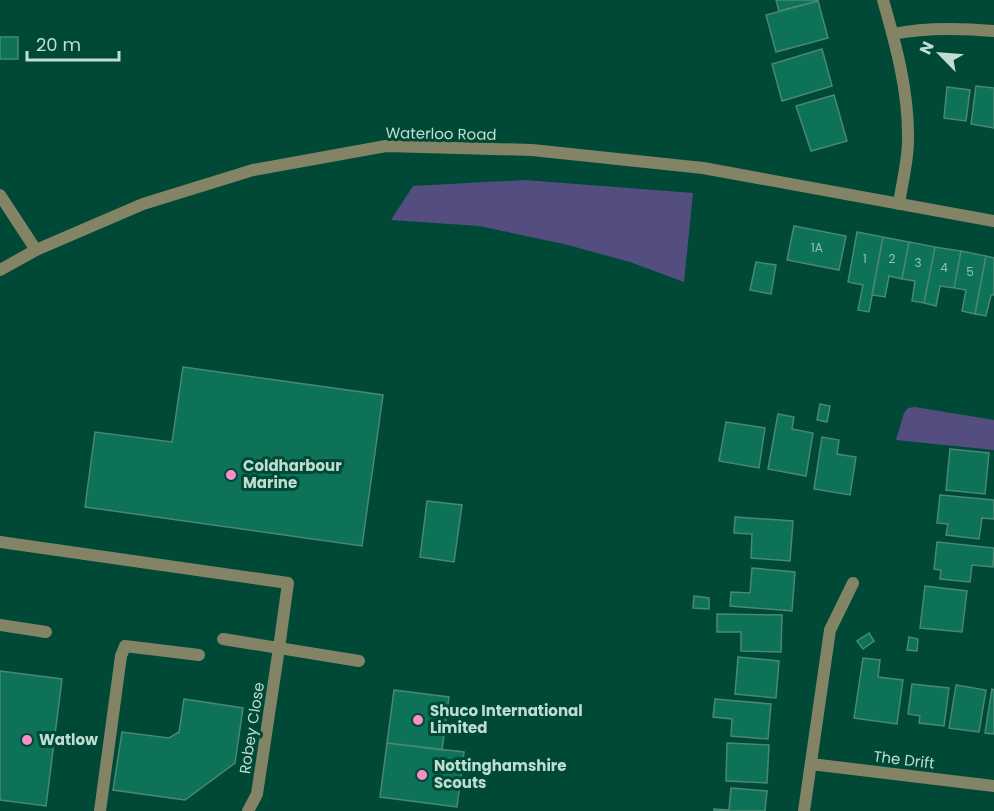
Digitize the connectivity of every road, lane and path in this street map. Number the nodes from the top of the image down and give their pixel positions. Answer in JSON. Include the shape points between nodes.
{"nodes":[{"id":1,"x":883,"y":0,"type":"edge"},
{"id":2,"x":994,"y":31,"type":"edge"},
{"id":3,"x":893,"y":34,"type":"junction"},
{"id":4,"x":0,"y":195,"type":"edge"},
{"id":5,"x":899,"y":204,"type":"junction"},
{"id":6,"x":994,"y":221,"type":"edge"},
{"id":7,"x":36,"y":250,"type":"junction"},
{"id":8,"x":0,"y":270,"type":"edge"},
{"id":9,"x":0,"y":542,"type":"edge"},
{"id":10,"x":853,"y":583,"type":"dead end"},
{"id":11,"x":0,"y":625,"type":"edge"},
{"id":12,"x":46,"y":632,"type":"dead end"},
{"id":13,"x":223,"y":639,"type":"dead end"},
{"id":14,"x":279,"y":648,"type":"junction"},
{"id":15,"x":199,"y":655,"type":"dead end"},
{"id":16,"x":360,"y":661,"type":"dead end"},
{"id":17,"x":811,"y":764,"type":"junction"},
{"id":18,"x":994,"y":786,"type":"edge"},
{"id":19,"x":100,"y":811,"type":"edge"},
{"id":20,"x":248,"y":811,"type":"edge"},
{"id":21,"x":804,"y":811,"type":"edge"}],
"edges":[{"from":1,"to":3,"type":"street"},
{"from":2,"to":3,"type":"street","via":[[956,28]]},
{"from":3,"to":5,"type":"street","via":[[905,96],[908,142]]},
{"from":4,"to":7,"type":"street"},
{"from":5,"to":6,"type":"street","name":"Waterloo Road"},
{"from":5,"to":7,"type":"street","name":"Waterloo Road","via":[[703,168],[532,150],[386,146],[253,170],[144,204]]},
{"from":7,"to":8,"type":"street","name":"Waterloo Road"},
{"from":9,"to":14,"type":"street","name":"Robey Close","via":[[288,583]]},
{"from":10,"to":17,"type":"street","via":[[830,630]]},
{"from":11,"to":12,"type":"street"},
{"from":13,"to":14,"type":"street"},
{"from":14,"to":16,"type":"street"},
{"from":14,"to":20,"type":"street","name":"Robey Close","via":[[257,794]]},
{"from":15,"to":19,"type":"street","via":[[125,645]]},
{"from":17,"to":18,"type":"street","name":"The Drift"},
{"from":17,"to":21,"type":"street"}]}
